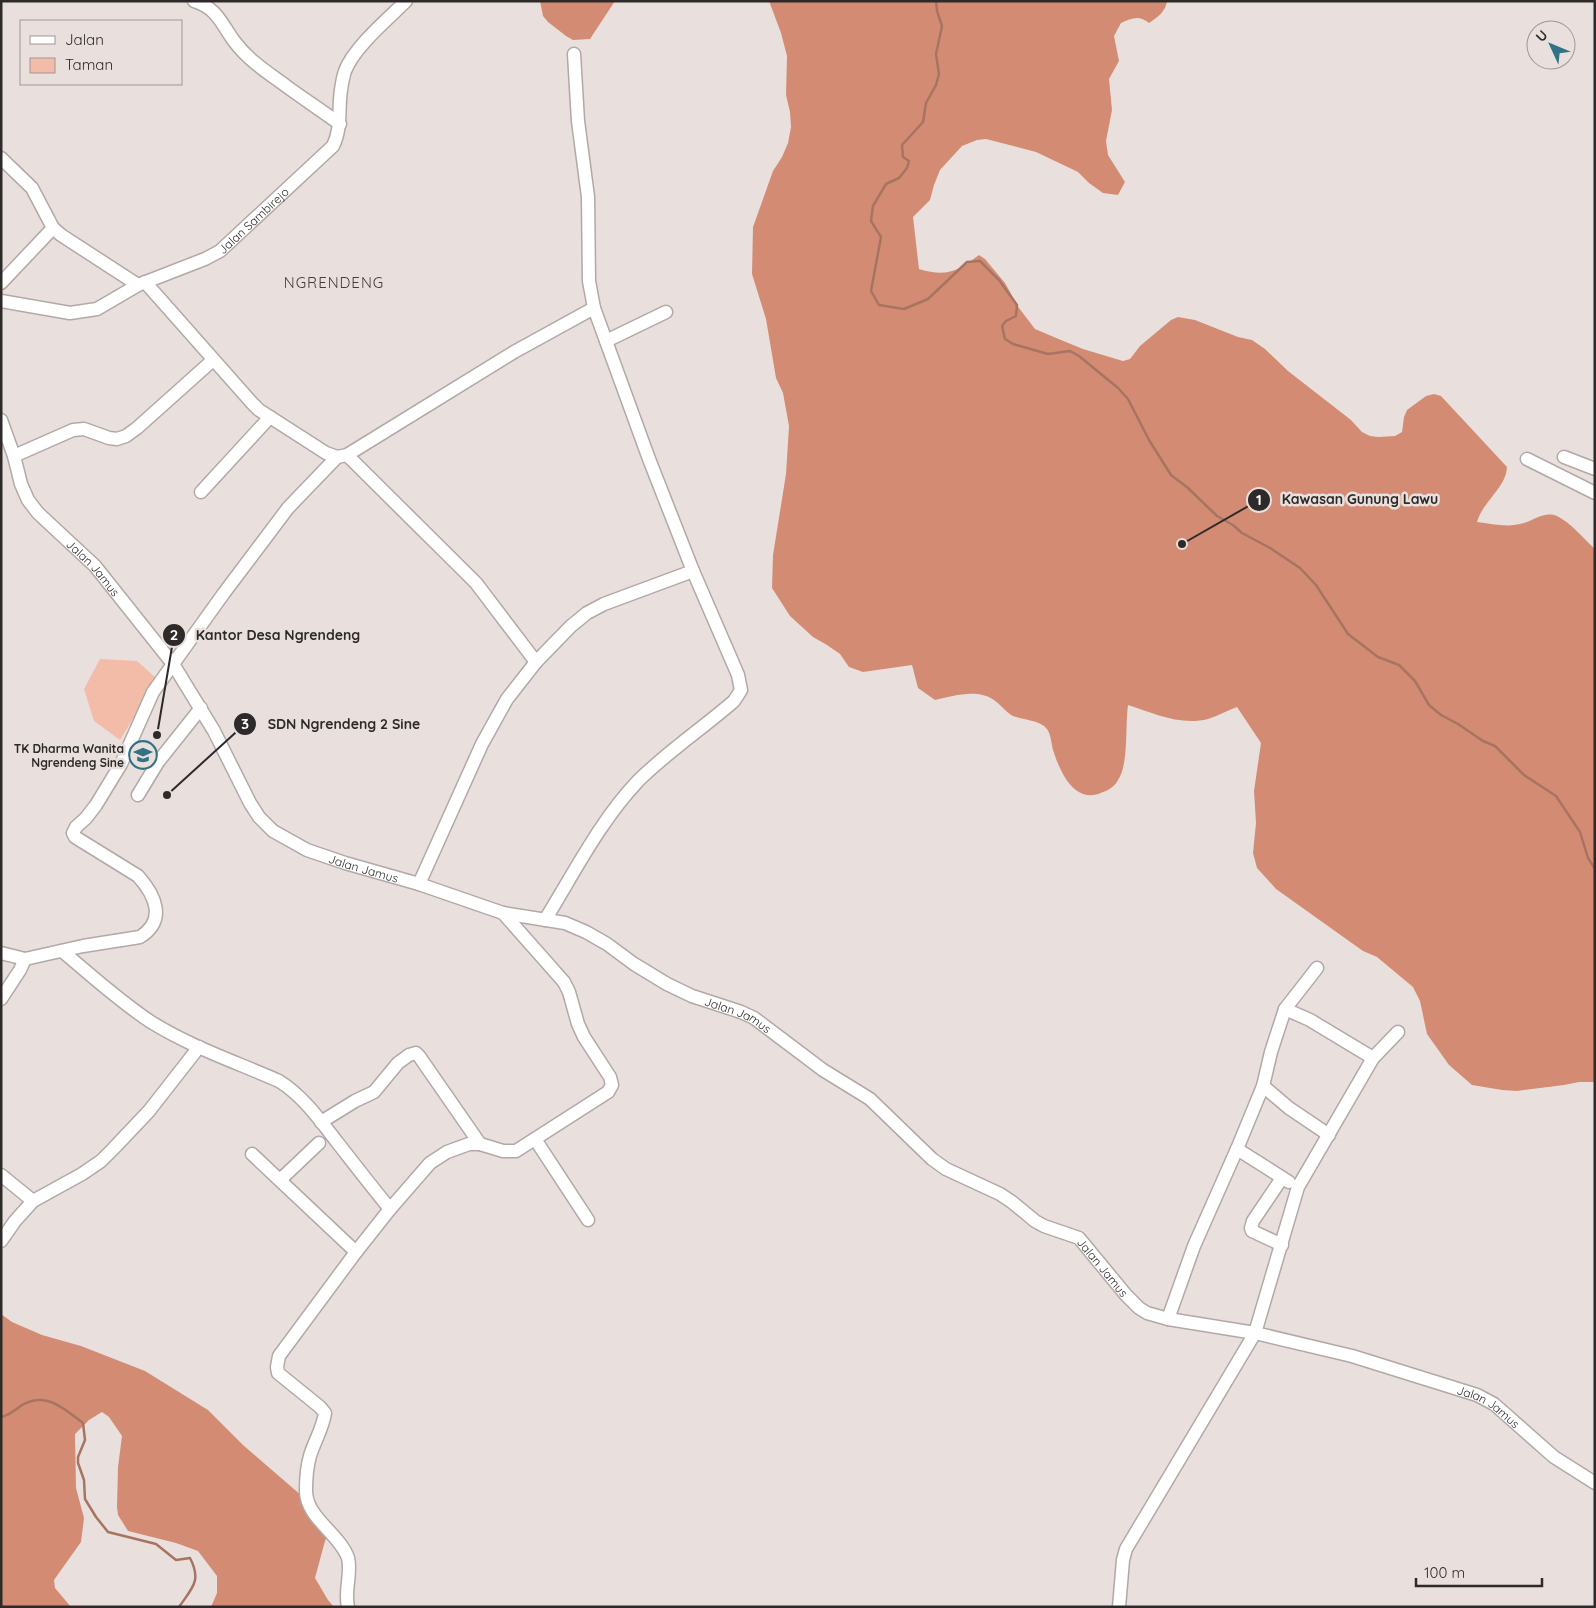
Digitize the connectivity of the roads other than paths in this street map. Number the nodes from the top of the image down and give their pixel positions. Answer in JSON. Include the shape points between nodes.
{"nodes":[{"id":1,"x":194,"y":1,"type":"edge"},
{"id":2,"x":406,"y":1,"type":"edge"},
{"id":3,"x":574,"y":54,"type":"dead end"},
{"id":4,"x":340,"y":124,"type":"junction"},
{"id":5,"x":1,"y":158,"type":"edge"},
{"id":6,"x":53,"y":228,"type":"junction"},
{"id":7,"x":1,"y":283,"type":"edge"},
{"id":8,"x":141,"y":284,"type":"junction"},
{"id":9,"x":1,"y":301,"type":"edge"},
{"id":10,"x":594,"y":308,"type":"junction"},
{"id":11,"x":666,"y":312,"type":"dead end"},
{"id":12,"x":606,"y":341,"type":"junction"},
{"id":13,"x":213,"y":360,"type":"junction"},
{"id":14,"x":270,"y":416,"type":"junction"},
{"id":15,"x":1,"y":420,"type":"edge"},
{"id":16,"x":14,"y":456,"type":"junction"},
{"id":17,"x":342,"y":456,"type":"junction"},
{"id":18,"x":1564,"y":457,"type":"dead end"},
{"id":19,"x":1528,"y":459,"type":"dead end"},
{"id":20,"x":1595,"y":469,"type":"edge"},
{"id":21,"x":200,"y":492,"type":"dead end"},
{"id":22,"x":1595,"y":493,"type":"edge"},
{"id":23,"x":693,"y":571,"type":"junction"},
{"id":24,"x":536,"y":662,"type":"junction"},
{"id":25,"x":173,"y":664,"type":"junction"},
{"id":26,"x":201,"y":708,"type":"junction"},
{"id":27,"x":138,"y":794,"type":"dead end"},
{"id":28,"x":419,"y":884,"type":"junction"},
{"id":29,"x":503,"y":913,"type":"junction"},
{"id":30,"x":545,"y":920,"type":"junction"},
{"id":31,"x":62,"y":951,"type":"junction"},
{"id":32,"x":1,"y":953,"type":"edge"},
{"id":33,"x":25,"y":959,"type":"junction"},
{"id":34,"x":1317,"y":968,"type":"dead end"},
{"id":35,"x":1,"y":999,"type":"edge"},
{"id":36,"x":1285,"y":1008,"type":"junction"},
{"id":37,"x":1398,"y":1032,"type":"dead end"},
{"id":38,"x":199,"y":1047,"type":"junction"},
{"id":39,"x":1373,"y":1058,"type":"junction"},
{"id":40,"x":1263,"y":1086,"type":"junction"},
{"id":41,"x":321,"y":1122,"type":"junction"},
{"id":42,"x":1329,"y":1135,"type":"junction"},
{"id":43,"x":536,"y":1139,"type":"junction"},
{"id":44,"x":319,"y":1143,"type":"dead end"},
{"id":45,"x":480,"y":1144,"type":"junction"},
{"id":46,"x":1237,"y":1149,"type":"junction"},
{"id":47,"x":252,"y":1154,"type":"dead end"},
{"id":48,"x":1,"y":1175,"type":"edge"},
{"id":49,"x":1282,"y":1178,"type":"junction"},
{"id":50,"x":280,"y":1180,"type":"junction"},
{"id":51,"x":1298,"y":1187,"type":"junction"},
{"id":52,"x":33,"y":1201,"type":"junction"},
{"id":53,"x":390,"y":1209,"type":"junction"},
{"id":54,"x":588,"y":1220,"type":"dead end"},
{"id":55,"x":1,"y":1241,"type":"edge"},
{"id":56,"x":1282,"y":1245,"type":"junction"},
{"id":57,"x":356,"y":1252,"type":"junction"},
{"id":58,"x":1168,"y":1319,"type":"junction"},
{"id":59,"x":1255,"y":1333,"type":"junction"},
{"id":60,"x":1595,"y":1483,"type":"edge"},
{"id":61,"x":348,"y":1607,"type":"edge"},
{"id":62,"x":1119,"y":1607,"type":"edge"}],
"edges":[{"from":1,"to":4,"type":"street","via":[[215,12],[246,56]]},
{"from":2,"to":4,"type":"street","name":"Jalan Sambirejo","via":[[349,62],[340,98]]},
{"from":3,"to":10,"type":"street","via":[[578,121],[588,197],[589,280]]},
{"from":4,"to":8,"type":"street","name":"Jalan Sambirejo","via":[[337,140],[329,152],[220,251]]},
{"from":5,"to":6,"type":"street","via":[[32,188]]},
{"from":6,"to":7,"type":"street"},
{"from":6,"to":8,"type":"street"},
{"from":8,"to":9,"type":"street","name":"Jalan Sambirejo","via":[[97,309],[84,312],[57,312]]},
{"from":8,"to":13,"type":"street"},
{"from":10,"to":12,"type":"street"},
{"from":10,"to":17,"type":"street","via":[[514,352]]},
{"from":11,"to":12,"type":"street"},
{"from":12,"to":23,"type":"street"},
{"from":13,"to":14,"type":"street","via":[[252,403]]},
{"from":13,"to":16,"type":"street","via":[[126,436],[117,439],[84,429],[73,430]]},
{"from":14,"to":17,"type":"street","via":[[326,453]]},
{"from":14,"to":21,"type":"street"},
{"from":15,"to":16,"type":"street","name":"Jalan Jamus"},
{"from":16,"to":25,"type":"street","name":"Jalan Jamus","via":[[28,500],[95,566]]},
{"from":17,"to":24,"type":"street","via":[[476,583]]},
{"from":17,"to":25,"type":"street","via":[[288,508]]},
{"from":18,"to":20,"type":"street"},
{"from":19,"to":22,"type":"street"},
{"from":23,"to":24,"type":"street","via":[[587,612]]},
{"from":23,"to":30,"type":"street","via":[[738,675],[739,695],[638,781],[595,838]]},
{"from":24,"to":28,"type":"street","via":[[507,699],[482,744]]},
{"from":25,"to":26,"type":"street","name":"Jalan Jamus"},
{"from":25,"to":31,"type":"street","via":[[153,692],[111,782],[73,833],[82,843],[138,876],[153,896],[156,908],[154,924],[140,937]]},
{"from":26,"to":27,"type":"street","via":[[158,762]]},
{"from":26,"to":28,"type":"street","name":"Jalan Jamus","via":[[250,803],[273,831],[307,850]]},
{"from":28,"to":29,"type":"street","name":"Jalan Jamus"},
{"from":29,"to":30,"type":"street","name":"Jalan Jamus"},
{"from":29,"to":43,"type":"street","via":[[564,982],[584,1037],[612,1085],[608,1092]]},
{"from":30,"to":58,"type":"street","name":"Jalan Jamus","via":[[565,923],[586,932],[667,984],[754,1018],[823,1070],[870,1099],[946,1169],[1000,1194],[1044,1226],[1079,1238],[1139,1308]]},
{"from":31,"to":33,"type":"street"},
{"from":31,"to":38,"type":"street","via":[[136,1012]]},
{"from":32,"to":33,"type":"street"},
{"from":33,"to":35,"type":"street"},
{"from":34,"to":36,"type":"street"},
{"from":36,"to":39,"type":"street"},
{"from":36,"to":40,"type":"street"},
{"from":37,"to":39,"type":"street"},
{"from":38,"to":41,"type":"street","via":[[279,1081],[300,1098]]},
{"from":38,"to":52,"type":"street","via":[[149,1111],[101,1161]]},
{"from":39,"to":42,"type":"street"},
{"from":40,"to":42,"type":"street"},
{"from":40,"to":46,"type":"street"},
{"from":41,"to":45,"type":"street","via":[[374,1092],[398,1063],[416,1053]]},
{"from":41,"to":53,"type":"street"},
{"from":42,"to":51,"type":"street"},
{"from":43,"to":45,"type":"street","via":[[510,1152]]},
{"from":43,"to":54,"type":"street"},
{"from":44,"to":50,"type":"street"},
{"from":45,"to":53,"type":"street","via":[[462,1146],[430,1163]]},
{"from":46,"to":49,"type":"street"},
{"from":46,"to":58,"type":"street","via":[[1194,1246]]},
{"from":47,"to":50,"type":"street"},
{"from":48,"to":52,"type":"street"},
{"from":49,"to":51,"type":"street"},
{"from":49,"to":56,"type":"street","via":[[1251,1228]]},
{"from":50,"to":57,"type":"street"},
{"from":51,"to":56,"type":"street"},
{"from":52,"to":55,"type":"street"},
{"from":53,"to":57,"type":"street"},
{"from":56,"to":59,"type":"street"},
{"from":57,"to":61,"type":"street","via":[[279,1356],[277,1367],[278,1373],[325,1413],[309,1458],[306,1492],[317,1517],[347,1556]]},
{"from":58,"to":59,"type":"street","name":"Jalan Jamus"},
{"from":59,"to":60,"type":"street","name":"Jalan Jamus","via":[[1352,1356],[1477,1396],[1494,1404],[1554,1457]]},
{"from":59,"to":62,"type":"street","via":[[1126,1549]]}]}
